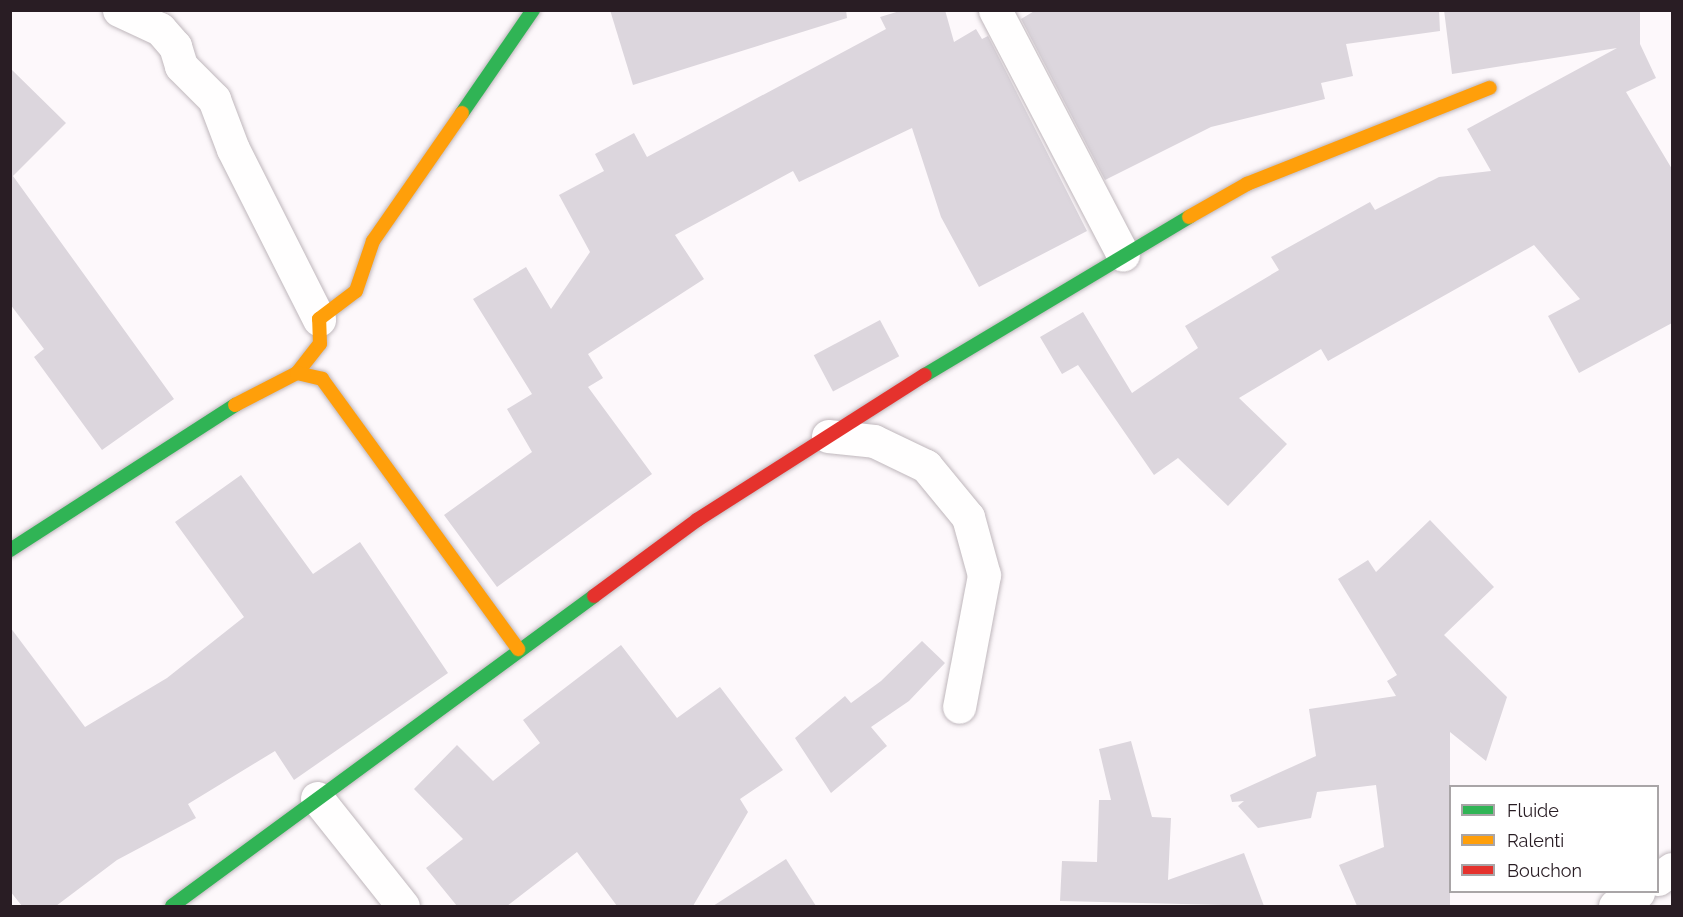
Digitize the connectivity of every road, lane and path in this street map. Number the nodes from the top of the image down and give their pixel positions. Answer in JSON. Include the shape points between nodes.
{"nodes":[{"id":1,"x":119,"y":10,"type":"edge"},
{"id":2,"x":533,"y":10,"type":"edge"},
{"id":3,"x":995,"y":10,"type":"edge"},
{"id":4,"x":1490,"y":88,"type":"dead end"},
{"id":5,"x":1123,"y":255,"type":"junction"},
{"id":6,"x":319,"y":319,"type":"junction"},
{"id":7,"x":297,"y":373,"type":"junction"},
{"id":8,"x":828,"y":436,"type":"junction"},
{"id":9,"x":10,"y":550,"type":"edge"},
{"id":10,"x":518,"y":649,"type":"junction"},
{"id":11,"x":959,"y":707,"type":"dead end"},
{"id":12,"x":318,"y":798,"type":"junction"},
{"id":13,"x":1672,"y":869,"type":"edge"},
{"id":14,"x":1659,"y":878,"type":"edge"},
{"id":15,"x":1635,"y":893,"type":"edge"},
{"id":16,"x":171,"y":906,"type":"edge"},
{"id":17,"x":403,"y":906,"type":"edge"},
{"id":18,"x":1615,"y":906,"type":"edge"}],
"edges":[{"from":1,"to":6,"type":"street","via":[[160,29],[175,46],[182,66],[214,99],[233,149]]},
{"from":2,"to":6,"type":"street","via":[[373,241],[356,291]]},
{"from":3,"to":5,"type":"street"},
{"from":4,"to":5,"type":"street","via":[[1247,184]]},
{"from":5,"to":8,"type":"street"},
{"from":6,"to":7,"type":"street","via":[[320,344]]},
{"from":7,"to":9,"type":"street","via":[[270,383]]},
{"from":7,"to":10,"type":"street","via":[[322,379]]},
{"from":8,"to":10,"type":"street","via":[[697,520]]},
{"from":8,"to":11,"type":"street","via":[[874,441],[927,466],[968,517],[984,575]]},
{"from":10,"to":12,"type":"street"},
{"from":12,"to":16,"type":"street"},
{"from":12,"to":17,"type":"street"},
{"from":13,"to":14,"type":"street"},
{"from":15,"to":18,"type":"street"}]}
